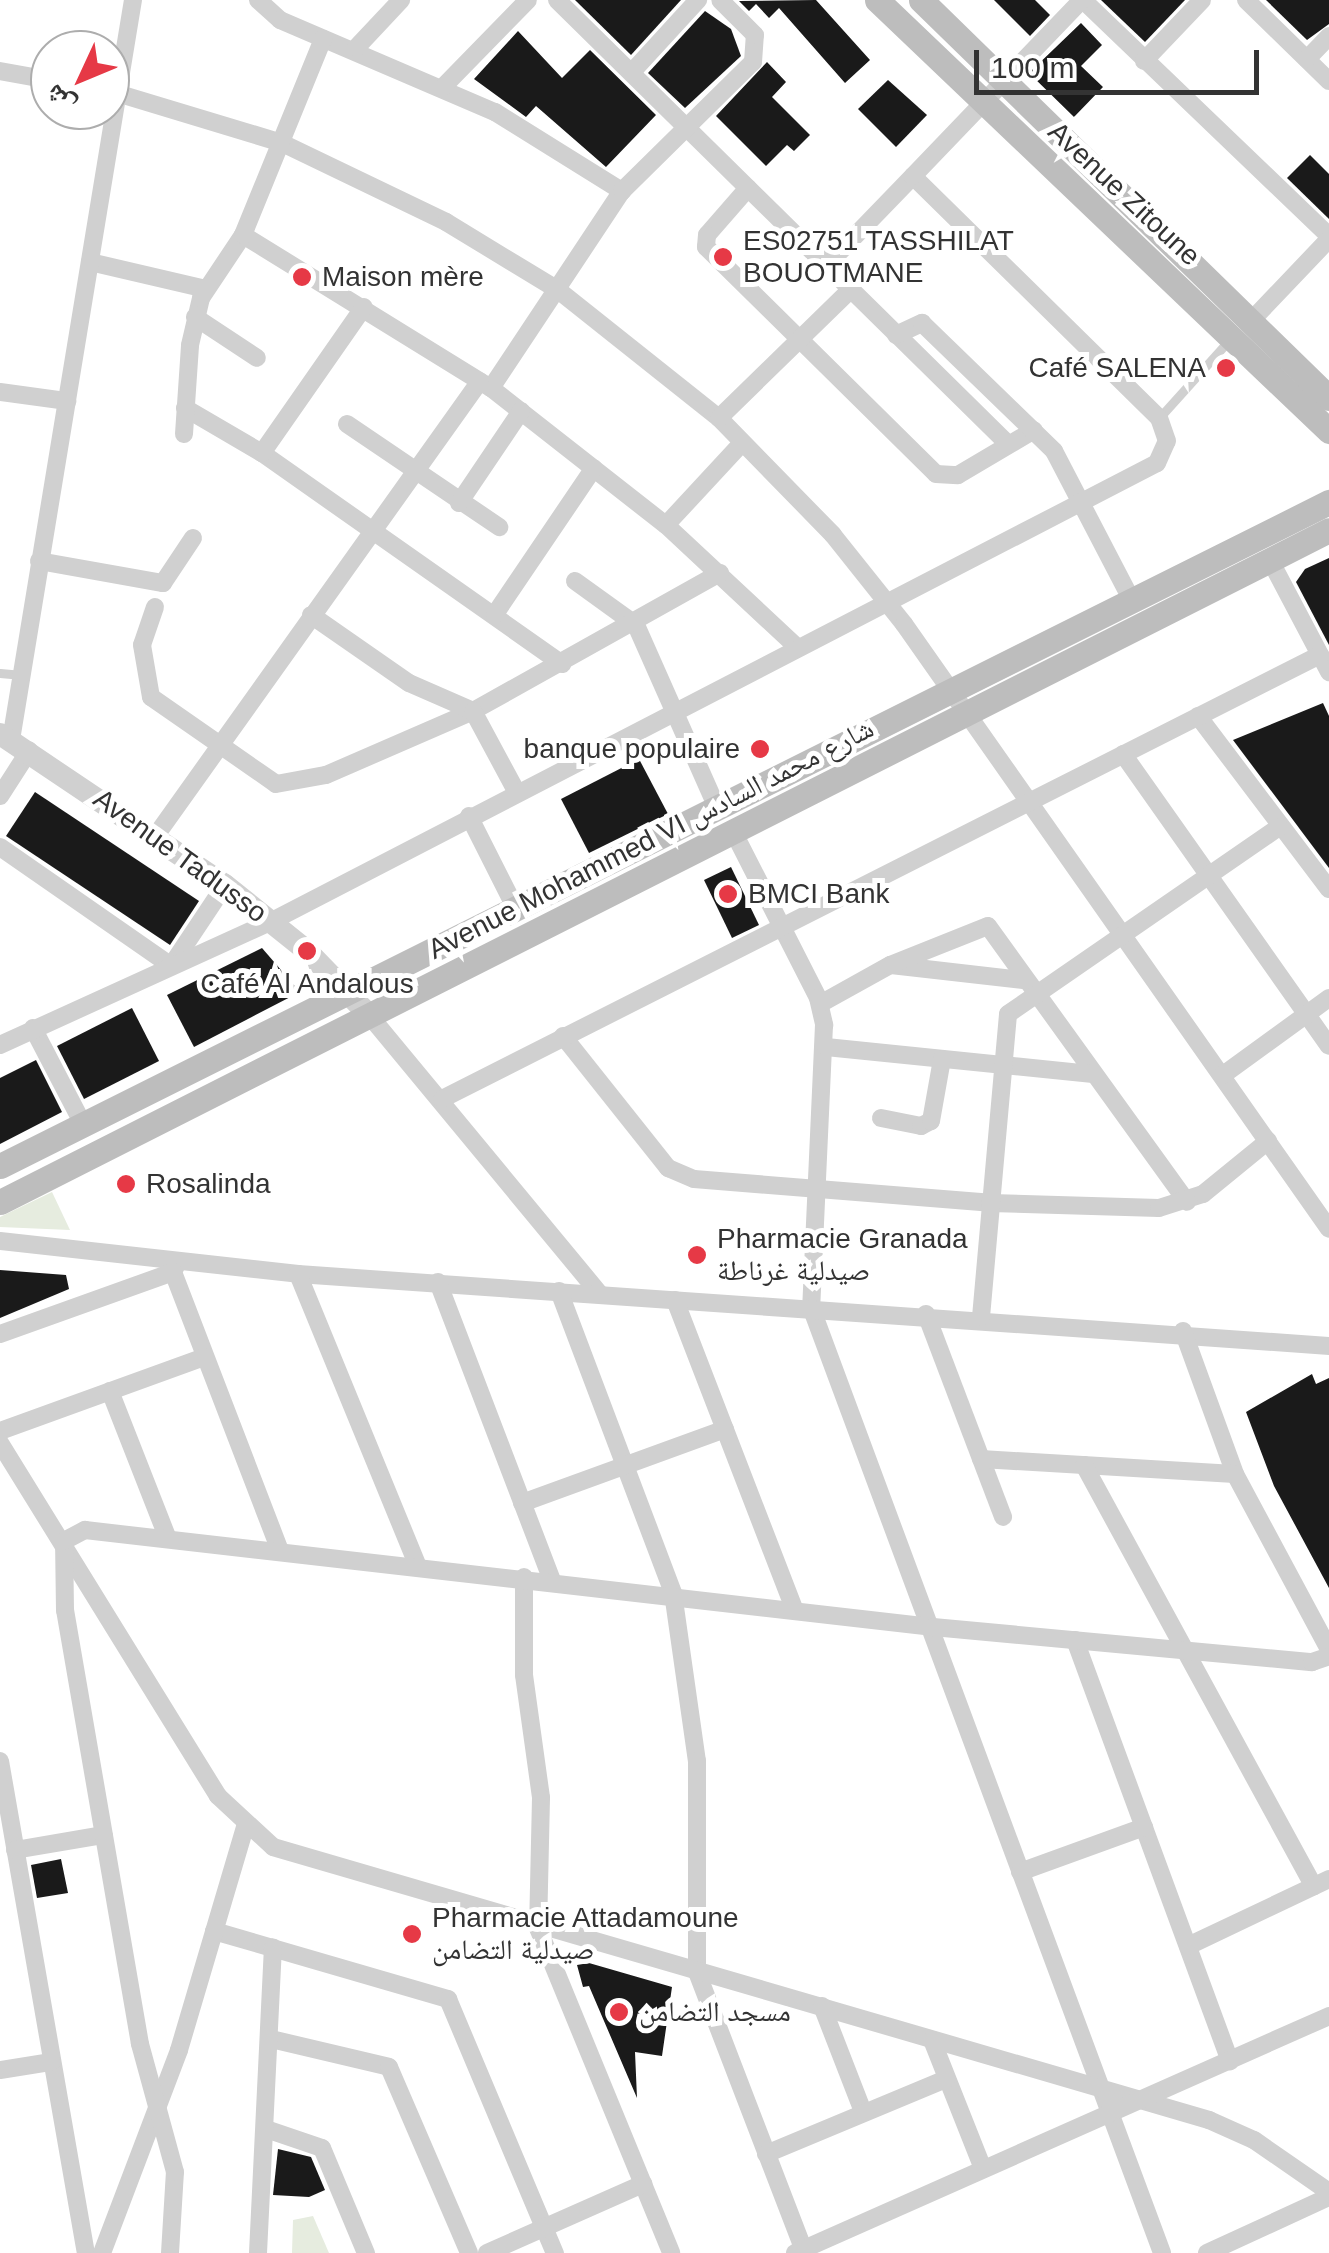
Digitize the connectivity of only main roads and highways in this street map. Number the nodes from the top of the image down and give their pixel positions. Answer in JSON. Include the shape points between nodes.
{"nodes":[{"id":1,"x":877,"y":0,"type":"edge"},
{"id":2,"x":921,"y":0,"type":"edge"},
{"id":3,"x":1241,"y":330,"type":"junction"},
{"id":4,"x":1329,"y":398,"type":"edge"},
{"id":5,"x":1329,"y":431,"type":"edge"},
{"id":6,"x":1329,"y":502,"type":"edge"},
{"id":7,"x":1329,"y":530,"type":"edge"},
{"id":8,"x":0,"y":1166,"type":"edge"},
{"id":9,"x":0,"y":1202,"type":"edge"}],
"edges":[{"from":1,"to":3,"type":"main road","name":"Avenue Zitoune"},
{"from":2,"to":3,"type":"main road","name":"Avenue Zitoune"},
{"from":3,"to":4,"type":"main road","name":"Avenue Zitoune"},
{"from":3,"to":5,"type":"main road","name":"Avenue Zitoune"},
{"from":6,"to":8,"type":"main road","name":"Avenue Mohammed VI شارع محمد السادس"},
{"from":7,"to":9,"type":"main road","name":"Avenue Mohammed VI شارع محمد السادس"}]}
